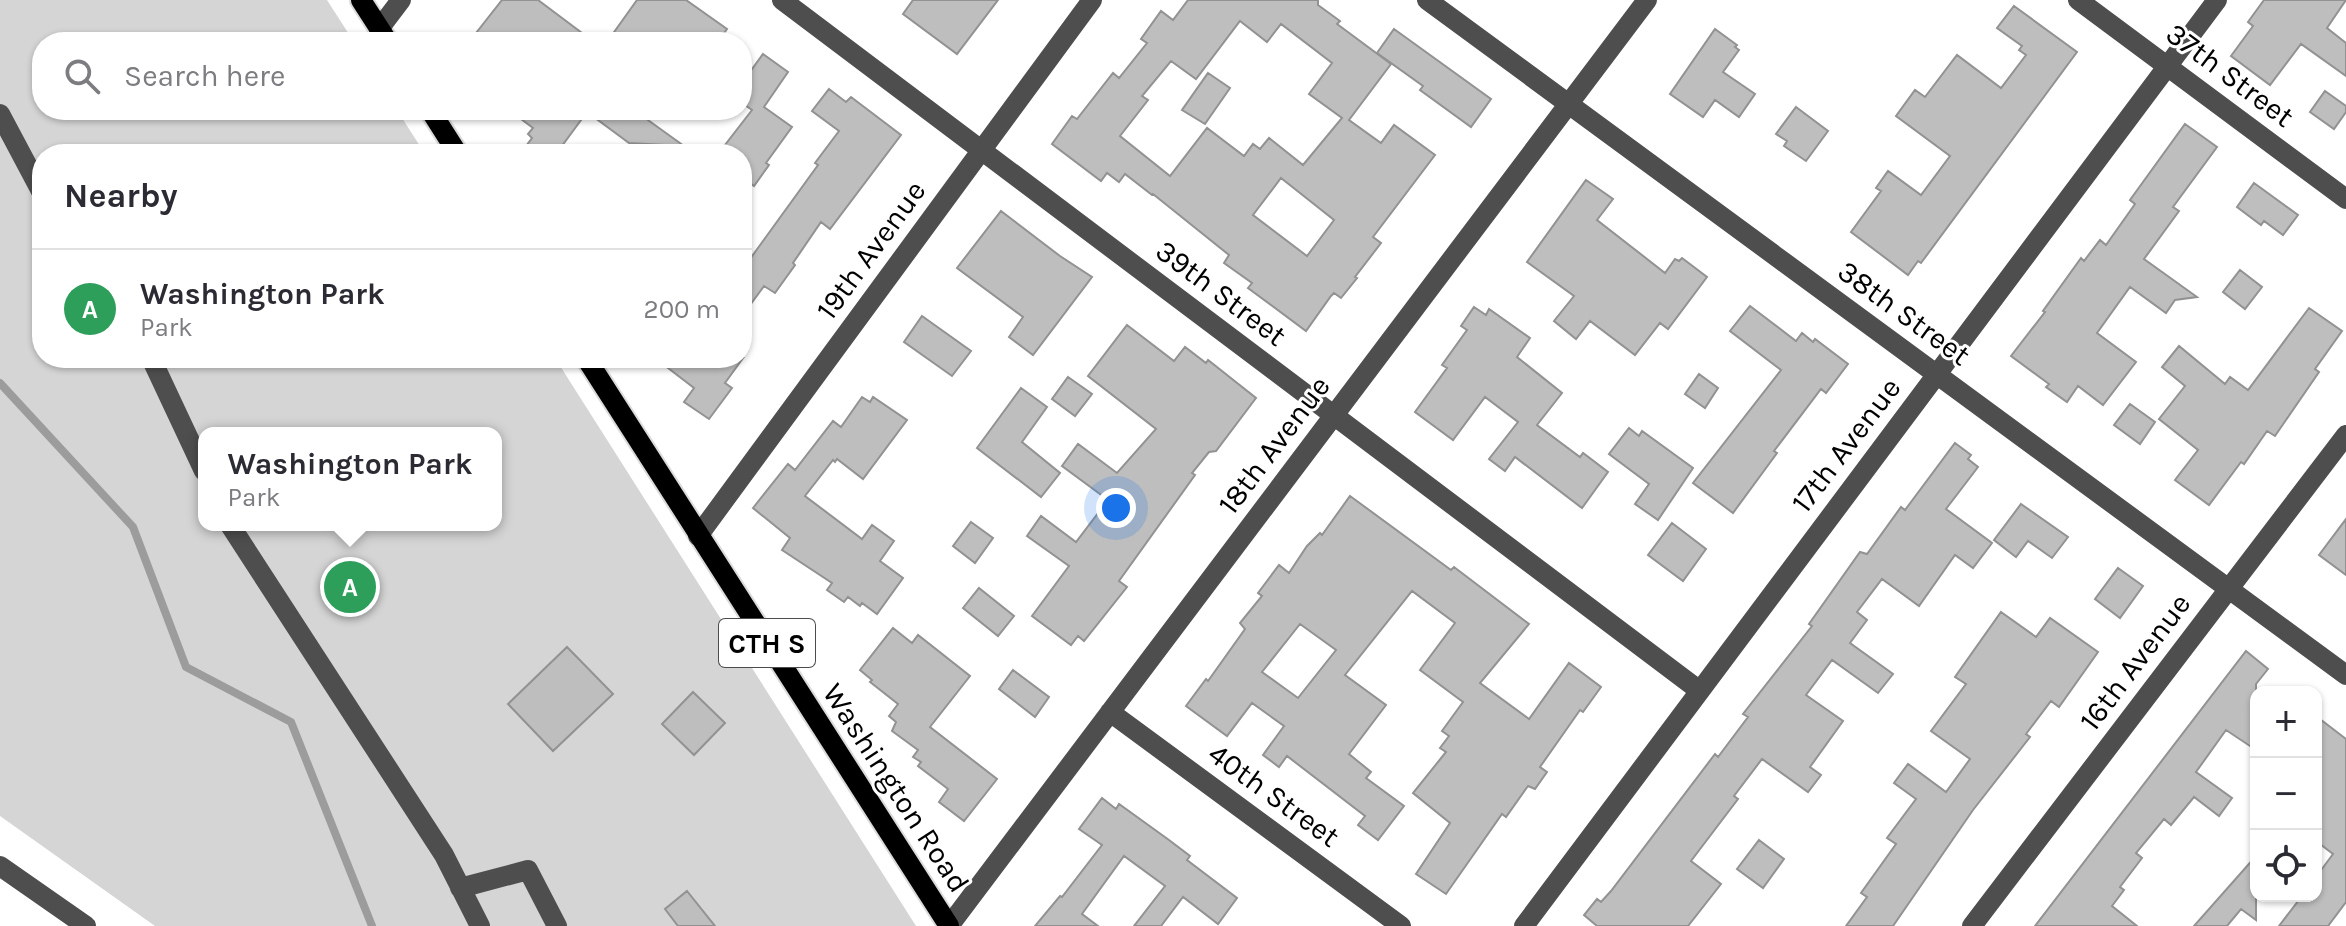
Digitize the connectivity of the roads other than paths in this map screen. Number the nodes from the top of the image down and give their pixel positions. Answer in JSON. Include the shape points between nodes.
{"nodes":[{"id":1,"x":361,"y":0,"type":"edge"},
{"id":2,"x":401,"y":0,"type":"edge"},
{"id":3,"x":782,"y":0,"type":"edge"},
{"id":4,"x":1092,"y":0,"type":"edge"},
{"id":5,"x":1427,"y":0,"type":"edge"},
{"id":6,"x":1647,"y":0,"type":"edge"},
{"id":7,"x":2078,"y":0,"type":"edge"},
{"id":8,"x":2217,"y":0,"type":"edge"},
{"id":9,"x":381,"y":32,"type":"edge"},
{"id":10,"x":386,"y":32,"type":"edge"},
{"id":11,"x":2167,"y":66,"type":"junction"},
{"id":12,"x":1569,"y":104,"type":"junction"},
{"id":13,"x":0,"y":114,"type":"edge"},
{"id":14,"x":436,"y":120,"type":"edge"},
{"id":15,"x":452,"y":144,"type":"edge"},
{"id":16,"x":982,"y":150,"type":"junction"},
{"id":17,"x":32,"y":174,"type":"edge"},
{"id":18,"x":2346,"y":199,"type":"edge"},
{"id":19,"x":156,"y":368,"type":"edge"},
{"id":20,"x":592,"y":368,"type":"edge"},
{"id":21,"x":1937,"y":374,"type":"junction"},
{"id":22,"x":1334,"y":416,"type":"junction"},
{"id":23,"x":2346,"y":435,"type":"edge"},
{"id":24,"x":198,"y":458,"type":"edge"},
{"id":25,"x":234,"y":531,"type":"edge"},
{"id":26,"x":698,"y":536,"type":"junction"},
{"id":27,"x":2229,"y":589,"type":"junction"},
{"id":28,"x":2346,"y":675,"type":"edge"},
{"id":29,"x":1700,"y":691,"type":"junction"},
{"id":30,"x":1110,"y":712,"type":"junction"},
{"id":31,"x":0,"y":866,"type":"edge"},
{"id":32,"x":460,"y":888,"type":"junction"},
{"id":33,"x":86,"y":926,"type":"edge"},
{"id":34,"x":480,"y":926,"type":"edge"},
{"id":35,"x":557,"y":926,"type":"edge"},
{"id":36,"x":949,"y":926,"type":"edge"},
{"id":37,"x":1401,"y":926,"type":"edge"},
{"id":38,"x":1524,"y":926,"type":"edge"},
{"id":39,"x":1972,"y":926,"type":"edge"}],
"edges":[{"from":1,"to":9,"type":"main road"},
{"from":2,"to":10,"type":"street"},
{"from":3,"to":16,"type":"street","name":"39th Street"},
{"from":4,"to":16,"type":"street","name":"19th Avenue"},
{"from":5,"to":12,"type":"street","name":"38th Street"},
{"from":6,"to":12,"type":"street","name":"18th Avenue"},
{"from":7,"to":11,"type":"street","name":"37th Street"},
{"from":8,"to":11,"type":"street","name":"17th Avenue"},
{"from":11,"to":18,"type":"street","name":"37th Street"},
{"from":11,"to":21,"type":"street","name":"17th Avenue"},
{"from":12,"to":21,"type":"street","name":"38th Street"},
{"from":12,"to":22,"type":"street","name":"18th Avenue"},
{"from":13,"to":17,"type":"street"},
{"from":14,"to":15,"type":"main road"},
{"from":16,"to":22,"type":"street","name":"39th Street"},
{"from":16,"to":26,"type":"street","name":"19th Avenue"},
{"from":19,"to":24,"type":"street"},
{"from":20,"to":26,"type":"main road","name":"Washington Road","number":"CTH S"},
{"from":21,"to":27,"type":"street","name":"38th Street"},
{"from":21,"to":29,"type":"street","name":"17th Avenue"},
{"from":22,"to":29,"type":"street","name":"39th Street"},
{"from":22,"to":30,"type":"street","name":"18th Avenue"},
{"from":23,"to":27,"type":"street","name":"16th Avenue"},
{"from":25,"to":32,"type":"street","via":[[444,855]]},
{"from":26,"to":36,"type":"main road","name":"Washington Road","number":"CTH S"},
{"from":27,"to":28,"type":"street","name":"38th Street"},
{"from":27,"to":39,"type":"street","name":"16th Avenue"},
{"from":29,"to":38,"type":"street","name":"17th Avenue"},
{"from":30,"to":36,"type":"street","name":"18th Avenue"},
{"from":30,"to":37,"type":"street","name":"40th Street"},
{"from":31,"to":33,"type":"street"},
{"from":32,"to":34,"type":"street"},
{"from":32,"to":35,"type":"street","via":[[528,870]]}]}
